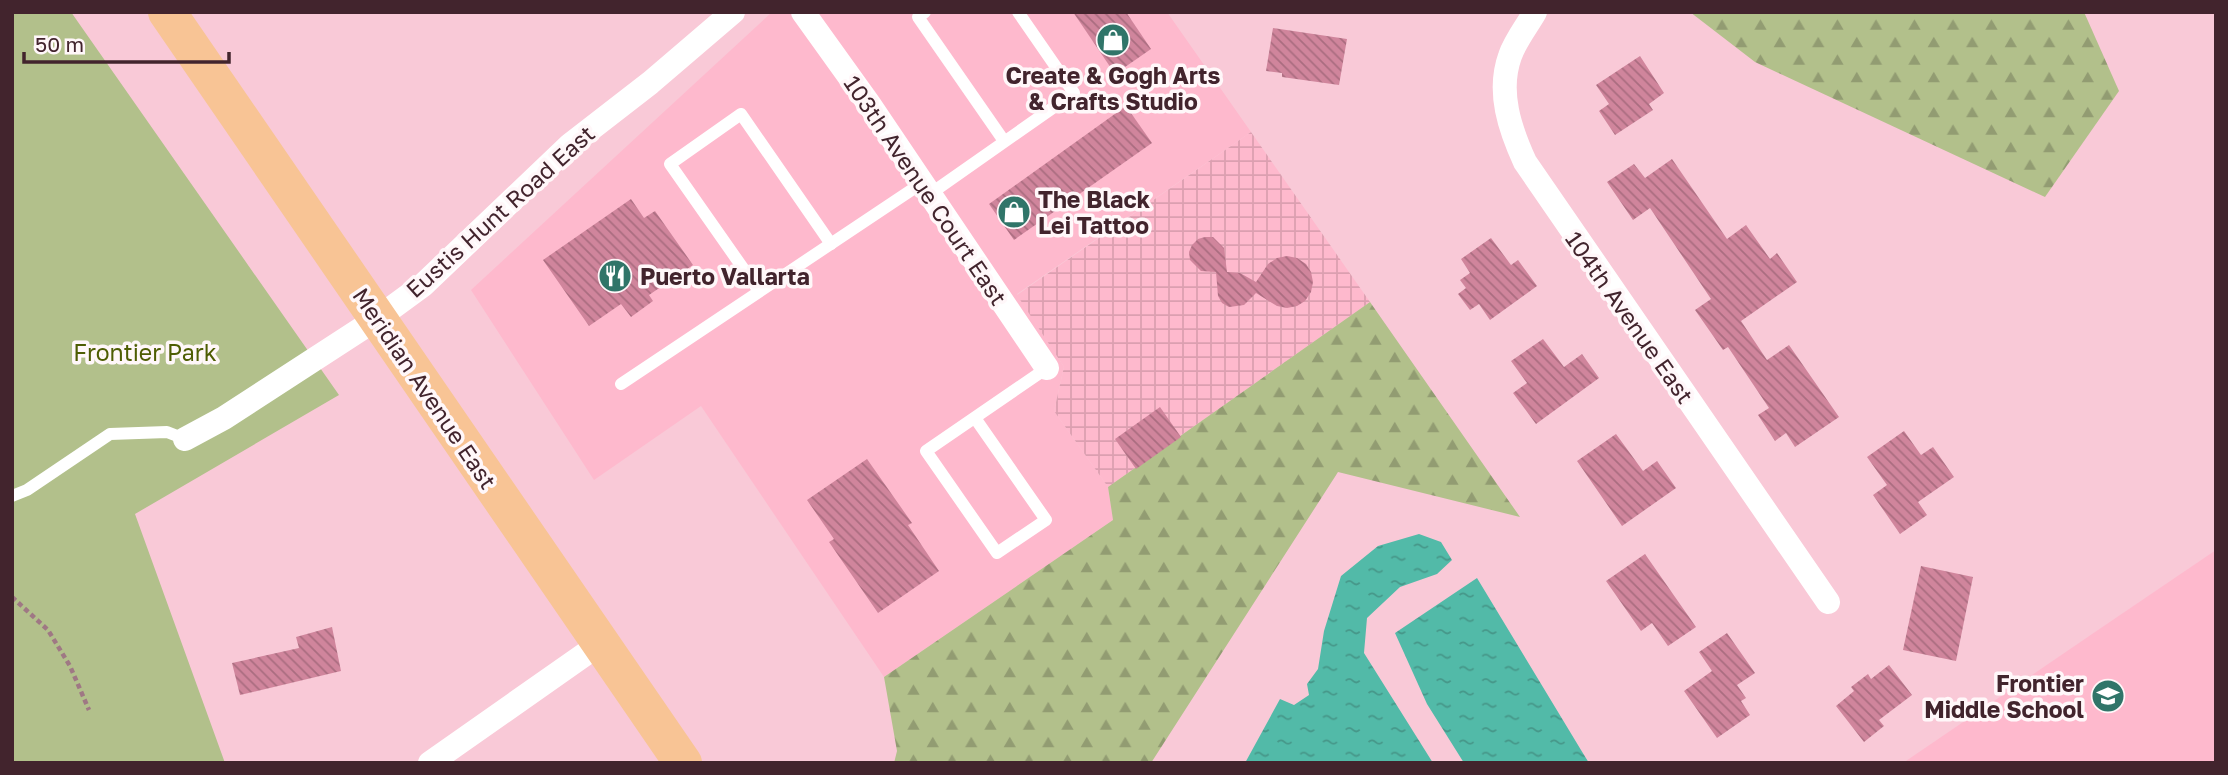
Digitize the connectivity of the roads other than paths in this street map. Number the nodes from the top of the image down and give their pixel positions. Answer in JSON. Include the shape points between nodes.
{"nodes":[{"id":1,"x":167,"y":12,"type":"edge"},
{"id":2,"x":733,"y":12,"type":"edge"},
{"id":3,"x":803,"y":12,"type":"edge"},
{"id":4,"x":925,"y":12,"type":"edge"},
{"id":5,"x":1018,"y":12,"type":"edge"},
{"id":6,"x":1535,"y":12,"type":"edge"},
{"id":7,"x":1004,"y":141,"type":"junction"},
{"id":8,"x":926,"y":188,"type":"junction"},
{"id":9,"x":831,"y":244,"type":"junction"},
{"id":10,"x":759,"y":291,"type":"junction"},
{"id":11,"x":378,"y":318,"type":"junction"},
{"id":12,"x":1046,"y":368,"type":"joint"},
{"id":13,"x":621,"y":384,"type":"dead end"},
{"id":14,"x":975,"y":418,"type":"junction"},
{"id":15,"x":185,"y":439,"type":"joint"},
{"id":16,"x":12,"y":496,"type":"edge"},
{"id":17,"x":1828,"y":602,"type":"dead end"},
{"id":18,"x":601,"y":643,"type":"junction"},
{"id":19,"x":430,"y":763,"type":"edge"},
{"id":20,"x":683,"y":763,"type":"edge"}],
"edges":[{"from":1,"to":11,"type":"main road","name":"Meridian Avenue East"},
{"from":2,"to":11,"type":"street","name":"Eustis Hunt Road East","via":[[570,145],[453,258]]},
{"from":3,"to":8,"type":"street","name":"103th Avenue Court East"},
{"from":4,"to":7,"type":"lane","via":[[918,16]]},
{"from":5,"to":7,"type":"lane","via":[[1074,93]]},
{"from":6,"to":17,"type":"street","name":"104th Avenue East","via":[[1510,55],[1505,82],[1511,131],[1525,162]]},
{"from":7,"to":8,"type":"lane"},
{"from":8,"to":9,"type":"lane"},
{"from":8,"to":12,"type":"street","name":"103th Avenue Court East"},
{"from":9,"to":10,"type":"lane"},
{"from":9,"to":10,"type":"lane","via":[[741,114],[670,164]]},
{"from":10,"to":13,"type":"lane"},
{"from":11,"to":15,"type":"street","name":"Eustis Hunt Road East"},
{"from":11,"to":18,"type":"main road","name":"Meridian Avenue East"},
{"from":12,"to":14,"type":"lane"},
{"from":14,"to":14,"type":"lane","via":[[926,451],[997,553],[1046,520]]},
{"from":15,"to":16,"type":"lane","via":[[167,432],[110,434]]},
{"from":18,"to":19,"type":"street"},
{"from":18,"to":20,"type":"main road","name":"Meridian Avenue East"}]}
